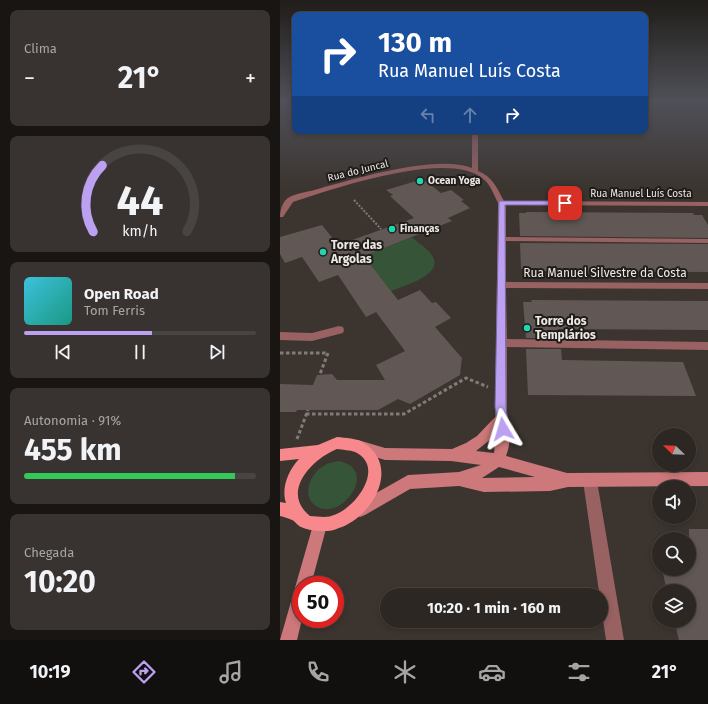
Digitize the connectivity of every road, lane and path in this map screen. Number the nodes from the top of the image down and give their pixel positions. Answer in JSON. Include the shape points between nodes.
{"nodes":[{"id":1,"x":475,"y":134,"type":"edge"},
{"id":2,"x":475,"y":171,"type":"junction"},
{"id":3,"x":354,"y":200,"type":"dead end"},
{"id":4,"x":502,"y":203,"type":"junction"},
{"id":5,"x":708,"y":205,"type":"edge"},
{"id":6,"x":280,"y":215,"type":"edge"},
{"id":7,"x":381,"y":230,"type":"dead end"},
{"id":8,"x":502,"y":239,"type":"junction"},
{"id":9,"x":708,"y":241,"type":"edge"},
{"id":10,"x":501,"y":284,"type":"junction"},
{"id":11,"x":708,"y":286,"type":"edge"},
{"id":12,"x":339,"y":330,"type":"dead end"},
{"id":13,"x":280,"y":336,"type":"edge"},
{"id":14,"x":500,"y":343,"type":"junction"},
{"id":15,"x":708,"y":346,"type":"edge"},
{"id":16,"x":280,"y":353,"type":"edge"},
{"id":17,"x":320,"y":374,"type":"dead end"},
{"id":18,"x":487,"y":394,"type":"dead end"},
{"id":19,"x":308,"y":410,"type":"dead end"},
{"id":20,"x":306,"y":414,"type":"junction"},
{"id":21,"x":501,"y":419,"type":"junction"},
{"id":22,"x":291,"y":441,"type":"dead end"},
{"id":23,"x":357,"y":445,"type":"junction"},
{"id":24,"x":317,"y":451,"type":"junction"},
{"id":25,"x":280,"y":455,"type":"edge"},
{"id":26,"x":451,"y":455,"type":"junction"},
{"id":27,"x":498,"y":460,"type":"junction"},
{"id":28,"x":459,"y":479,"type":"junction"},
{"id":29,"x":568,"y":480,"type":"junction"},
{"id":30,"x":590,"y":480,"type":"junction"},
{"id":31,"x":708,"y":480,"type":"edge"},
{"id":32,"x":280,"y":509,"type":"edge"},
{"id":33,"x":297,"y":514,"type":"junction"},
{"id":34,"x":353,"y":514,"type":"junction"},
{"id":35,"x":320,"y":525,"type":"junction"},
{"id":36,"x":306,"y":576,"type":"edge"},
{"id":37,"x":292,"y":626,"type":"edge"},
{"id":38,"x":288,"y":640,"type":"edge"},
{"id":39,"x":615,"y":640,"type":"edge"}],
"edges":[{"from":1,"to":2,"type":"street"},
{"from":2,"to":4,"type":"street","via":[[484,176]]},
{"from":2,"to":6,"type":"street","name":"Rua do Juncal","via":[[449,167],[374,175],[290,200]]},
{"from":3,"to":7,"type":"path"},
{"from":4,"to":5,"type":"street","name":"Rua Manuel Luís Costa"},
{"from":4,"to":8,"type":"street"},
{"from":8,"to":9,"type":"street"},
{"from":8,"to":10,"type":"street"},
{"from":10,"to":11,"type":"street","name":"Rua Manuel Silvestre da Costa"},
{"from":10,"to":14,"type":"street"},
{"from":12,"to":13,"type":"street","via":[[312,336]]},
{"from":14,"to":15,"type":"street"},
{"from":14,"to":21,"type":"street"},
{"from":16,"to":17,"type":"path","via":[[328,353]]},
{"from":18,"to":20,"type":"path","via":[[488,387],[466,378],[404,414]]},
{"from":19,"to":20,"type":"path"},
{"from":20,"to":22,"type":"path","via":[[297,441]]},
{"from":21,"to":26,"type":"main road","via":[[480,443],[469,450]]},
{"from":21,"to":27,"type":"main road","via":[[504,438]]},
{"from":23,"to":24,"type":"main road","via":[[338,443]]},
{"from":23,"to":26,"type":"main road","via":[[385,454]]},
{"from":23,"to":34,"type":"main road","via":[[367,451],[376,473],[366,501]]},
{"from":24,"to":25,"type":"main road"},
{"from":24,"to":33,"type":"main road","via":[[306,460],[291,488],[291,502]]},
{"from":26,"to":27,"type":"main road"},
{"from":27,"to":28,"type":"main road","via":[[487,470]]},
{"from":27,"to":29,"type":"main road"},
{"from":28,"to":29,"type":"main road","via":[[484,485],[550,484]]},
{"from":28,"to":34,"type":"main road","via":[[408,482]]},
{"from":29,"to":30,"type":"main road"},
{"from":30,"to":31,"type":"main road"},
{"from":30,"to":39,"type":"street"},
{"from":32,"to":33,"type":"main road"},
{"from":33,"to":35,"type":"main road","via":[[306,522]]},
{"from":34,"to":35,"type":"main road","via":[[337,523]]},
{"from":35,"to":36,"type":"main road"},
{"from":37,"to":38,"type":"main road"}]}
